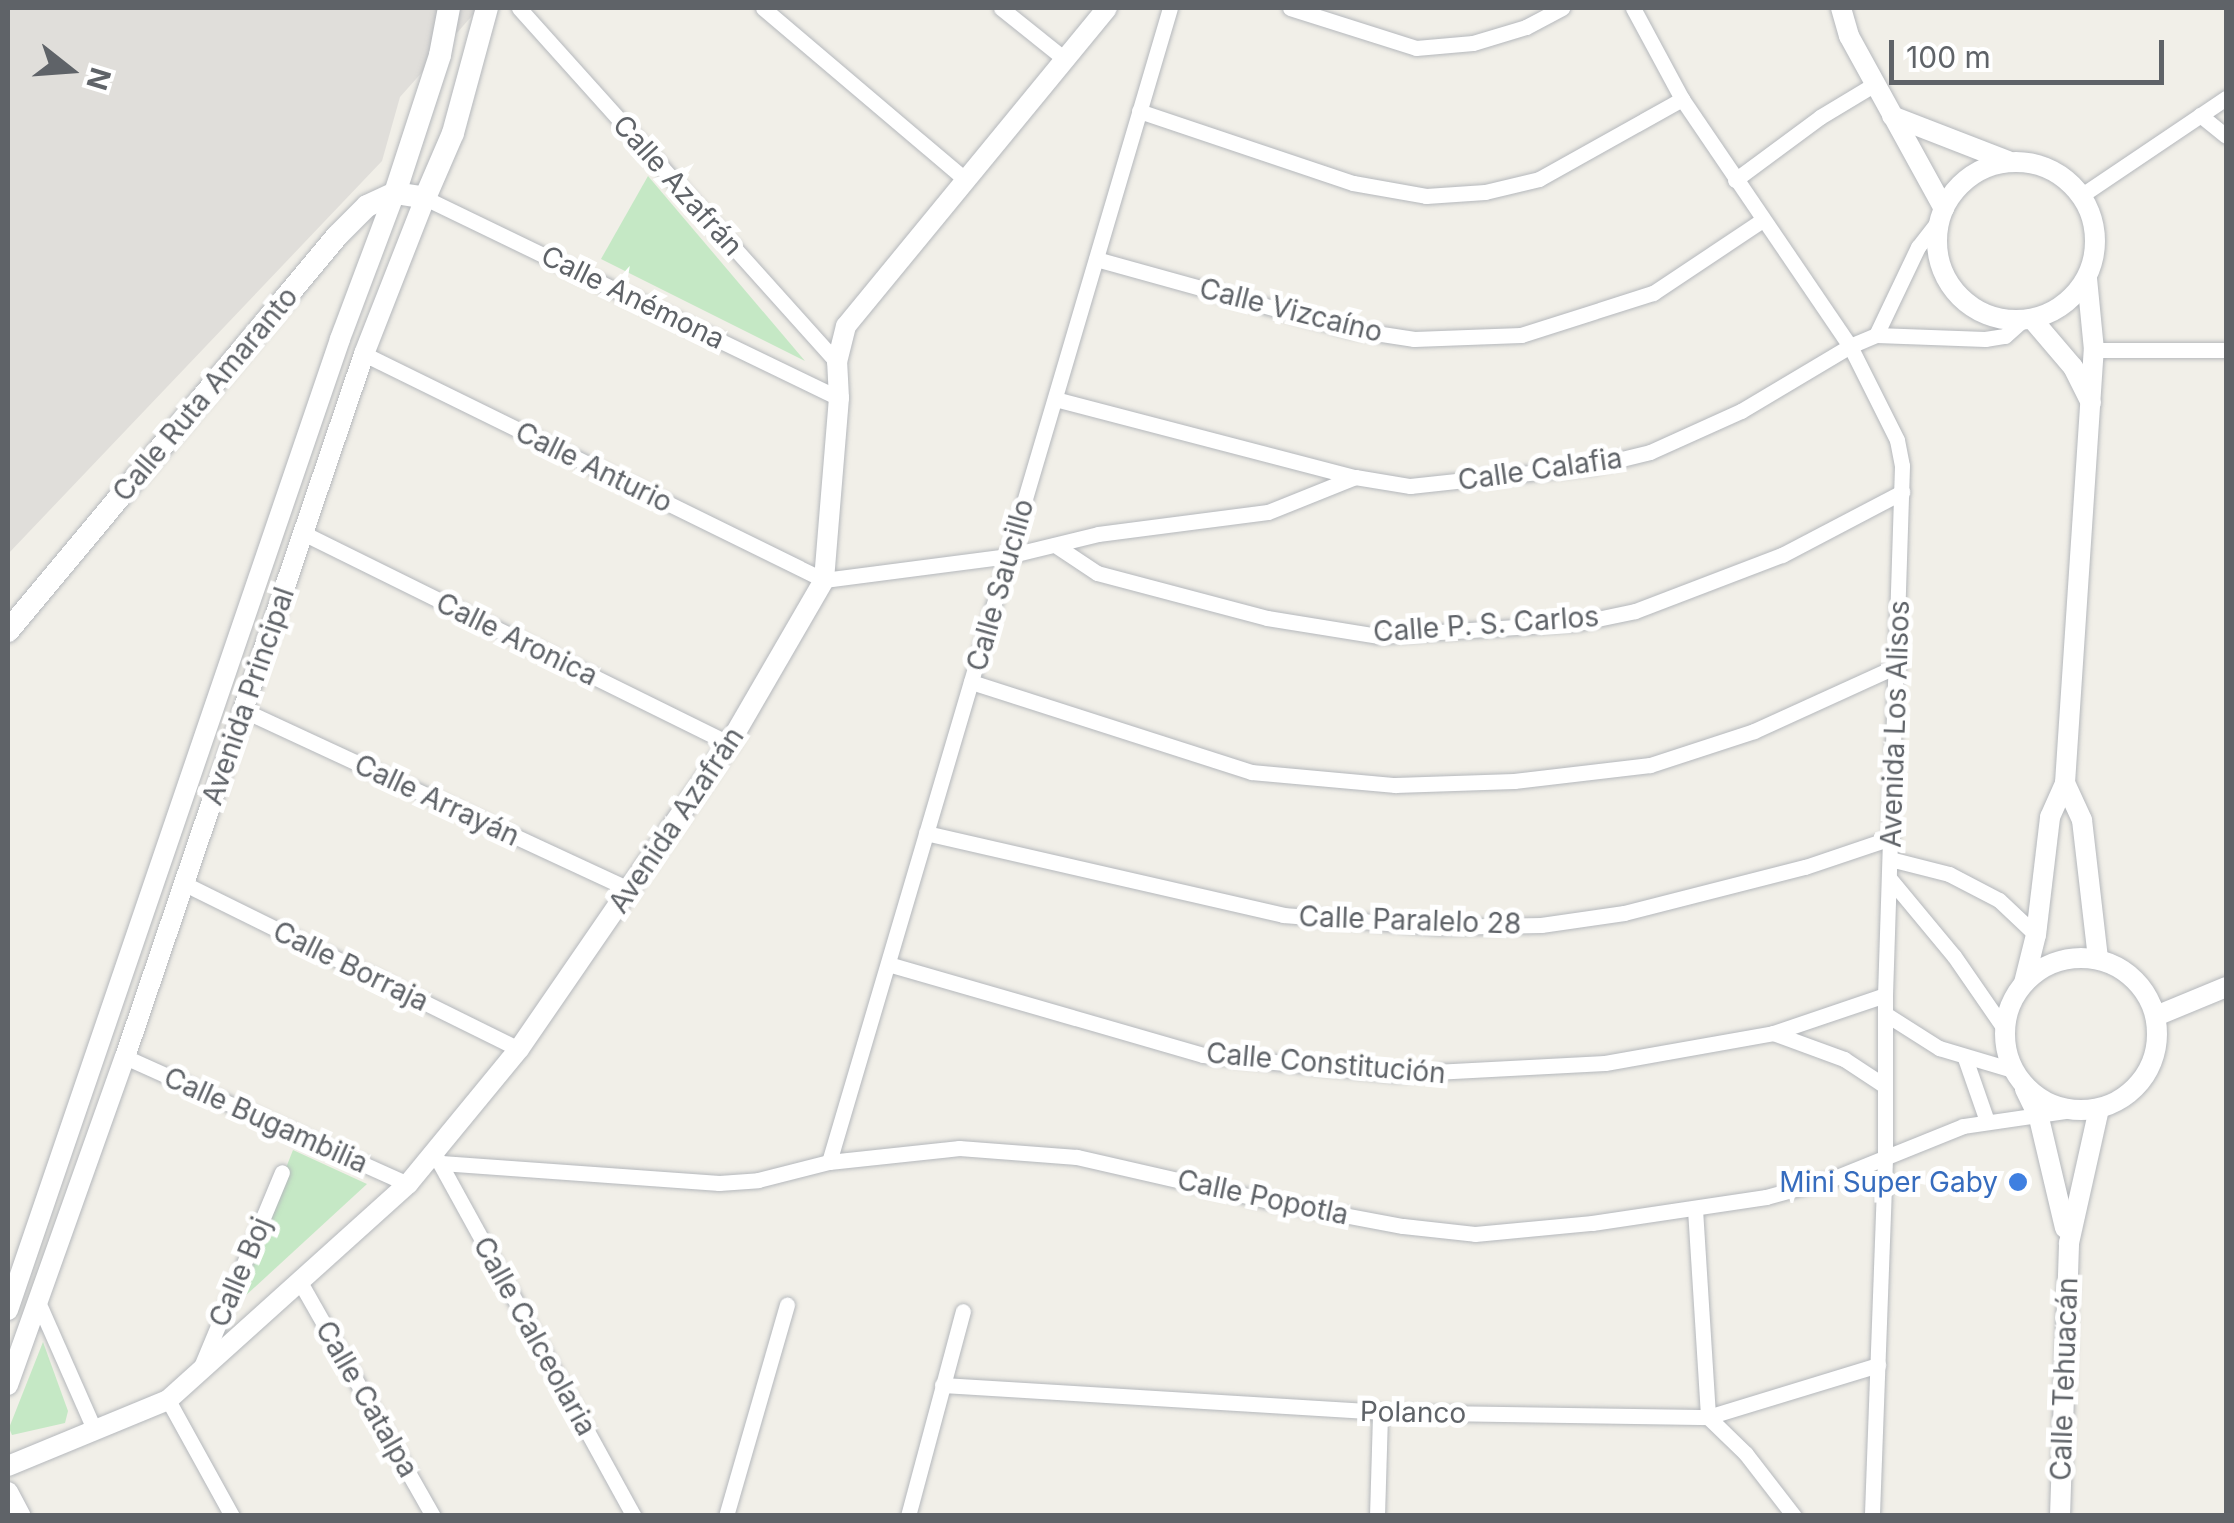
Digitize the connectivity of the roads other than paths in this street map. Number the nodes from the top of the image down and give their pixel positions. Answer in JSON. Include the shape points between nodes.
{"nodes":[{"id":1,"x":450,"y":8,"type":"edge"},
{"id":2,"x":486,"y":8,"type":"edge"},
{"id":3,"x":519,"y":8,"type":"edge"},
{"id":4,"x":762,"y":8,"type":"edge"},
{"id":5,"x":1001,"y":8,"type":"edge"},
{"id":6,"x":1106,"y":8,"type":"edge"},
{"id":7,"x":1170,"y":8,"type":"edge"},
{"id":8,"x":1290,"y":8,"type":"edge"},
{"id":9,"x":1562,"y":8,"type":"edge"},
{"id":10,"x":1633,"y":8,"type":"edge"},
{"id":11,"x":1841,"y":8,"type":"edge"},
{"id":12,"x":1066,"y":60,"type":"junction"},
{"id":13,"x":1875,"y":84,"type":"junction"},
{"id":14,"x":2226,"y":98,"type":"edge"},
{"id":15,"x":1682,"y":99,"type":"junction"},
{"id":16,"x":1139,"y":111,"type":"junction"},
{"id":17,"x":1892,"y":116,"type":"junction"},
{"id":18,"x":2200,"y":116,"type":"junction"},
{"id":19,"x":2226,"y":136,"type":"edge"},
{"id":20,"x":2008,"y":162,"type":"junction"},
{"id":21,"x":966,"y":180,"type":"junction"},
{"id":22,"x":1735,"y":180,"type":"junction"},
{"id":23,"x":395,"y":193,"type":"junction"},
{"id":24,"x":2082,"y":195,"type":"junction"},
{"id":25,"x":425,"y":198,"type":"junction"},
{"id":26,"x":1942,"y":214,"type":"junction"},
{"id":27,"x":1761,"y":221,"type":"junction"},
{"id":28,"x":1096,"y":258,"type":"junction"},
{"id":29,"x":2087,"y":278,"type":"junction"},
{"id":30,"x":2028,"y":320,"type":"junction"},
{"id":31,"x":1876,"y":335,"type":"junction"},
{"id":32,"x":1850,"y":346,"type":"junction"},
{"id":33,"x":2094,"y":350,"type":"junction"},
{"id":34,"x":2226,"y":350,"type":"edge"},
{"id":35,"x":364,"y":354,"type":"junction"},
{"id":36,"x":837,"y":362,"type":"junction"},
{"id":37,"x":840,"y":398,"type":"junction"},
{"id":38,"x":1054,"y":399,"type":"junction"},
{"id":39,"x":2091,"y":403,"type":"junction"},
{"id":40,"x":1355,"y":478,"type":"junction"},
{"id":41,"x":1902,"y":492,"type":"junction"},
{"id":42,"x":305,"y":534,"type":"junction"},
{"id":43,"x":1058,"y":546,"type":"junction"},
{"id":44,"x":1008,"y":556,"type":"junction"},
{"id":45,"x":824,"y":580,"type":"junction"},
{"id":46,"x":8,"y":631,"type":"edge"},
{"id":47,"x":1899,"y":666,"type":"junction"},
{"id":48,"x":971,"y":682,"type":"junction"},
{"id":49,"x":243,"y":710,"type":"junction"},
{"id":50,"x":729,"y":744,"type":"junction"},
{"id":51,"x":2065,"y":783,"type":"junction"},
{"id":52,"x":926,"y":832,"type":"junction"},
{"id":53,"x":1892,"y":838,"type":"junction"},
{"id":54,"x":1890,"y":859,"type":"junction"},
{"id":55,"x":1890,"y":878,"type":"junction"},
{"id":56,"x":183,"y":883,"type":"junction"},
{"id":57,"x":631,"y":890,"type":"junction"},
{"id":58,"x":2036,"y":935,"type":"junction"},
{"id":59,"x":2098,"y":959,"type":"junction"},
{"id":60,"x":888,"y":964,"type":"junction"},
{"id":61,"x":2024,"y":982,"type":"junction"},
{"id":62,"x":2226,"y":987,"type":"edge"},
{"id":63,"x":1886,"y":996,"type":"junction"},
{"id":64,"x":1887,"y":1014,"type":"junction"},
{"id":65,"x":2156,"y":1016,"type":"junction"},
{"id":66,"x":2004,"y":1030,"type":"junction"},
{"id":67,"x":1773,"y":1033,"type":"junction"},
{"id":68,"x":519,"y":1049,"type":"junction"},
{"id":69,"x":125,"y":1057,"type":"junction"},
{"id":70,"x":1965,"y":1058,"type":"junction"},
{"id":71,"x":2017,"y":1076,"type":"junction"},
{"id":72,"x":1884,"y":1086,"type":"junction"},
{"id":73,"x":2099,"y":1108,"type":"junction"},
{"id":74,"x":2073,"y":1110,"type":"junction"},
{"id":75,"x":2040,"y":1118,"type":"junction"},
{"id":76,"x":1987,"y":1121,"type":"junction"},
{"id":77,"x":438,"y":1159,"type":"junction"},
{"id":78,"x":1886,"y":1159,"type":"junction"},
{"id":79,"x":829,"y":1162,"type":"junction"},
{"id":80,"x":282,"y":1172,"type":"dead end"},
{"id":81,"x":408,"y":1184,"type":"junction"},
{"id":82,"x":1695,"y":1209,"type":"junction"},
{"id":83,"x":2069,"y":1242,"type":"junction"},
{"id":84,"x":300,"y":1282,"type":"junction"},
{"id":85,"x":38,"y":1302,"type":"junction"},
{"id":86,"x":787,"y":1305,"type":"dead end"},
{"id":87,"x":8,"y":1310,"type":"edge"},
{"id":88,"x":964,"y":1312,"type":"dead end"},
{"id":89,"x":1878,"y":1365,"type":"junction"},
{"id":90,"x":198,"y":1372,"type":"junction"},
{"id":91,"x":8,"y":1385,"type":"edge"},
{"id":92,"x":942,"y":1385,"type":"junction"},
{"id":93,"x":168,"y":1400,"type":"junction"},
{"id":94,"x":1380,"y":1412,"type":"junction"},
{"id":95,"x":1708,"y":1417,"type":"junction"},
{"id":96,"x":94,"y":1429,"type":"junction"},
{"id":97,"x":8,"y":1466,"type":"edge"},
{"id":98,"x":8,"y":1492,"type":"edge"},
{"id":99,"x":21,"y":1516,"type":"edge"},
{"id":100,"x":232,"y":1516,"type":"edge"},
{"id":101,"x":433,"y":1516,"type":"edge"},
{"id":102,"x":634,"y":1516,"type":"edge"},
{"id":103,"x":726,"y":1516,"type":"edge"},
{"id":104,"x":908,"y":1516,"type":"edge"},
{"id":105,"x":1377,"y":1516,"type":"edge"},
{"id":106,"x":1794,"y":1516,"type":"edge"},
{"id":107,"x":1872,"y":1516,"type":"edge"},
{"id":108,"x":2060,"y":1516,"type":"edge"}],
"edges":[{"from":1,"to":23,"type":"main road","name":"Avenida Principal"},
{"from":2,"to":25,"type":"main road","name":"Avenida Principal","via":[[453,133]]},
{"from":3,"to":36,"type":"street","name":"Calle Azafrán"},
{"from":4,"to":21,"type":"street"},
{"from":5,"to":12,"type":"street"},
{"from":6,"to":12,"type":"street","name":"Avenida Azafrán"},
{"from":7,"to":16,"type":"street","name":"Calle Saucillo"},
{"from":8,"to":9,"type":"street","via":[[1416,48],[1473,43]]},
{"from":10,"to":15,"type":"street","name":"Avenida Los Alisos"},
{"from":11,"to":13,"type":"street"},
{"from":12,"to":21,"type":"street","name":"Avenida Azafrán"},
{"from":13,"to":17,"type":"street"},
{"from":13,"to":22,"type":"street"},
{"from":14,"to":18,"type":"street"},
{"from":15,"to":16,"type":"street","via":[[1539,179],[1426,196],[1353,183]]},
{"from":15,"to":22,"type":"street","name":"Avenida Los Alisos"},
{"from":16,"to":28,"type":"street","name":"Calle Saucillo"},
{"from":17,"to":20,"type":"street"},
{"from":17,"to":26,"type":"street"},
{"from":18,"to":19,"type":"street"},
{"from":18,"to":24,"type":"street"},
{"from":20,"to":24,"type":"street","via":[[2050,168]]},
{"from":20,"to":26,"type":"street","via":[[1976,172]]},
{"from":21,"to":36,"type":"street","name":"Avenida Azafrán","via":[[846,326]]},
{"from":22,"to":27,"type":"street","name":"Avenida Los Alisos"},
{"from":23,"to":25,"type":"main road"},
{"from":23,"to":46,"type":"main road","name":"Calle Ruta Amaranto","via":[[367,206],[337,236]]},
{"from":23,"to":87,"type":"street","name":"Avenida Principal"},
{"from":24,"to":29,"type":"street","via":[[2096,236]]},
{"from":25,"to":35,"type":"street","name":"Avenida Principal"},
{"from":25,"to":37,"type":"street","name":"Calle Anémona"},
{"from":26,"to":30,"type":"street","via":[[1940,257],[1955,292],[1998,318]]},
{"from":26,"to":31,"type":"street","via":[[1918,247]]},
{"from":27,"to":28,"type":"street","name":"Calle Vizcaíno","via":[[1653,293],[1521,335],[1414,339],[1349,330]]},
{"from":27,"to":32,"type":"street","name":"Avenida Los Alisos"},
{"from":28,"to":38,"type":"street","name":"Calle Saucillo"},
{"from":29,"to":30,"type":"street","via":[[2064,304]]},
{"from":29,"to":33,"type":"street"},
{"from":30,"to":31,"type":"street","name":"Calle Calafia","via":[[1985,340]]},
{"from":30,"to":39,"type":"street","via":[[2073,367]]},
{"from":31,"to":32,"type":"street","name":"Calle Calafia"},
{"from":32,"to":40,"type":"street","name":"Calle Calafia","via":[[1741,412],[1650,452],[1593,466],[1410,486]]},
{"from":32,"to":41,"type":"street","name":"Avenida Los Alisos","via":[[1897,440]]},
{"from":33,"to":34,"type":"street"},
{"from":33,"to":39,"type":"street"},
{"from":35,"to":42,"type":"street","name":"Avenida Principal"},
{"from":35,"to":45,"type":"street","name":"Calle Anturio"},
{"from":36,"to":37,"type":"street","name":"Avenida Azafrán"},
{"from":37,"to":45,"type":"street","name":"Avenida Azafrán"},
{"from":38,"to":40,"type":"street","name":"Calle Calafia"},
{"from":38,"to":44,"type":"street","name":"Calle Saucillo"},
{"from":39,"to":51,"type":"street"},
{"from":40,"to":43,"type":"street","name":"Calle Calafia","via":[[1268,512],[1098,534]]},
{"from":41,"to":43,"type":"street","name":"Calle P. S. Carlos","via":[[1782,555],[1634,611],[1578,623],[1378,636],[1267,618],[1097,572]]},
{"from":41,"to":47,"type":"street","name":"Avenida Los Alisos"},
{"from":42,"to":49,"type":"street","name":"Avenida Principal"},
{"from":42,"to":50,"type":"street","name":"Calle Aronica"},
{"from":43,"to":44,"type":"street","name":"Calle Calafia"},
{"from":44,"to":45,"type":"street","name":"Calle Calafia"},
{"from":44,"to":48,"type":"street","name":"Calle Saucillo"},
{"from":45,"to":50,"type":"street","name":"Avenida Azafrán"},
{"from":47,"to":48,"type":"street","via":[[1754,731],[1650,765],[1514,781],[1395,785],[1250,772]]},
{"from":47,"to":53,"type":"street","name":"Avenida Los Alisos"},
{"from":48,"to":52,"type":"street","name":"Calle Saucillo"},
{"from":49,"to":56,"type":"street","name":"Avenida Principal"},
{"from":49,"to":57,"type":"street","name":"Calle Arrayán"},
{"from":50,"to":57,"type":"street","name":"Avenida Azafrán"},
{"from":51,"to":58,"type":"street","via":[[2050,816]]},
{"from":51,"to":59,"type":"street","via":[[2082,820]]},
{"from":52,"to":53,"type":"street","name":"Calle Paralelo 28","via":[[1283,916],[1440,927],[1541,925],[1624,912]]},
{"from":52,"to":60,"type":"street","name":"Calle Saucillo"},
{"from":53,"to":54,"type":"street","name":"Avenida Los Alisos"},
{"from":54,"to":55,"type":"street","name":"Avenida Los Alisos"},
{"from":54,"to":58,"type":"street","via":[[1949,874],[1999,900]]},
{"from":55,"to":63,"type":"street","name":"Avenida Los Alisos"},
{"from":55,"to":66,"type":"street"},
{"from":56,"to":68,"type":"street","name":"Calle Borraja"},
{"from":56,"to":69,"type":"street","name":"Avenida Principal"},
{"from":57,"to":68,"type":"street","name":"Avenida Azafrán"},
{"from":58,"to":61,"type":"street"},
{"from":59,"to":61,"type":"street","via":[[2058,960]]},
{"from":59,"to":65,"type":"street","via":[[2135,979]]},
{"from":60,"to":67,"type":"street","name":"Calle Constitución","via":[[1203,1055],[1396,1074],[1606,1063]]},
{"from":60,"to":79,"type":"street","name":"Calle Saucillo"},
{"from":61,"to":66,"type":"street"},
{"from":62,"to":65,"type":"street"},
{"from":63,"to":64,"type":"street","name":"Avenida Los Alisos"},
{"from":63,"to":67,"type":"street","name":"Calle Constitución"},
{"from":64,"to":70,"type":"street"},
{"from":64,"to":72,"type":"street","name":"Avenida Los Alisos"},
{"from":65,"to":73,"type":"street","via":[[2152,1063],[2139,1084]]},
{"from":66,"to":71,"type":"street"},
{"from":67,"to":72,"type":"street","name":"Calle Constitución","via":[[1844,1058]]},
{"from":68,"to":77,"type":"street","name":"Avenida Azafrán"},
{"from":69,"to":81,"type":"street","name":"Calle Bugambilia"},
{"from":69,"to":85,"type":"street","name":"Avenida Principal"},
{"from":70,"to":71,"type":"street"},
{"from":70,"to":76,"type":"street"},
{"from":71,"to":74,"type":"street","via":[[2036,1096]]},
{"from":71,"to":75,"type":"street","name":"Calle Tehuacán"},
{"from":72,"to":78,"type":"street","name":"Avenida Los Alisos"},
{"from":73,"to":74,"type":"street"},
{"from":73,"to":83,"type":"street","name":"Calle Tehuacán"},
{"from":74,"to":75,"type":"street","name":"Calle Popotla"},
{"from":75,"to":76,"type":"street","name":"Calle Popotla"},
{"from":75,"to":83,"type":"street","name":"Calle Tehuacán"},
{"from":76,"to":78,"type":"street","name":"Calle Popotla"},
{"from":77,"to":79,"type":"street","name":"Calle Popotla","via":[[719,1184]]},
{"from":77,"to":81,"type":"street","name":"Avenida Azafrán"},
{"from":77,"to":102,"type":"street","name":"Calle Calceolaria"},
{"from":78,"to":82,"type":"street","name":"Calle Popotla","via":[[1766,1198]]},
{"from":78,"to":89,"type":"street","name":"Avenida Los Alisos"},
{"from":79,"to":82,"type":"street","name":"Calle Popotla","via":[[960,1148],[1076,1157],[1403,1226],[1475,1234]]},
{"from":80,"to":90,"type":"street","name":"Calle Boj"},
{"from":81,"to":84,"type":"street","name":"Avenida Azafrán"},
{"from":82,"to":95,"type":"street"},
{"from":83,"to":108,"type":"street","name":"Calle Tehuacán"},
{"from":84,"to":90,"type":"street","name":"Avenida Azafrán"},
{"from":84,"to":101,"type":"street","name":"Calle Catalpa"},
{"from":85,"to":91,"type":"street","name":"Avenida Principal"},
{"from":85,"to":96,"type":"street"},
{"from":86,"to":103,"type":"street"},
{"from":88,"to":92,"type":"street"},
{"from":89,"to":95,"type":"street","name":"Polanco"},
{"from":89,"to":107,"type":"street","name":"Avenida Los Alisos"},
{"from":90,"to":93,"type":"street","name":"Avenida Azafrán"},
{"from":92,"to":94,"type":"street","name":"Polanco"},
{"from":92,"to":104,"type":"street"},
{"from":93,"to":96,"type":"street","name":"Avenida Azafrán"},
{"from":93,"to":100,"type":"street"},
{"from":94,"to":95,"type":"street","name":"Polanco"},
{"from":94,"to":105,"type":"street"},
{"from":95,"to":106,"type":"street"},
{"from":96,"to":97,"type":"street","name":"Avenida Azafrán"},
{"from":98,"to":99,"type":"street"}]}
